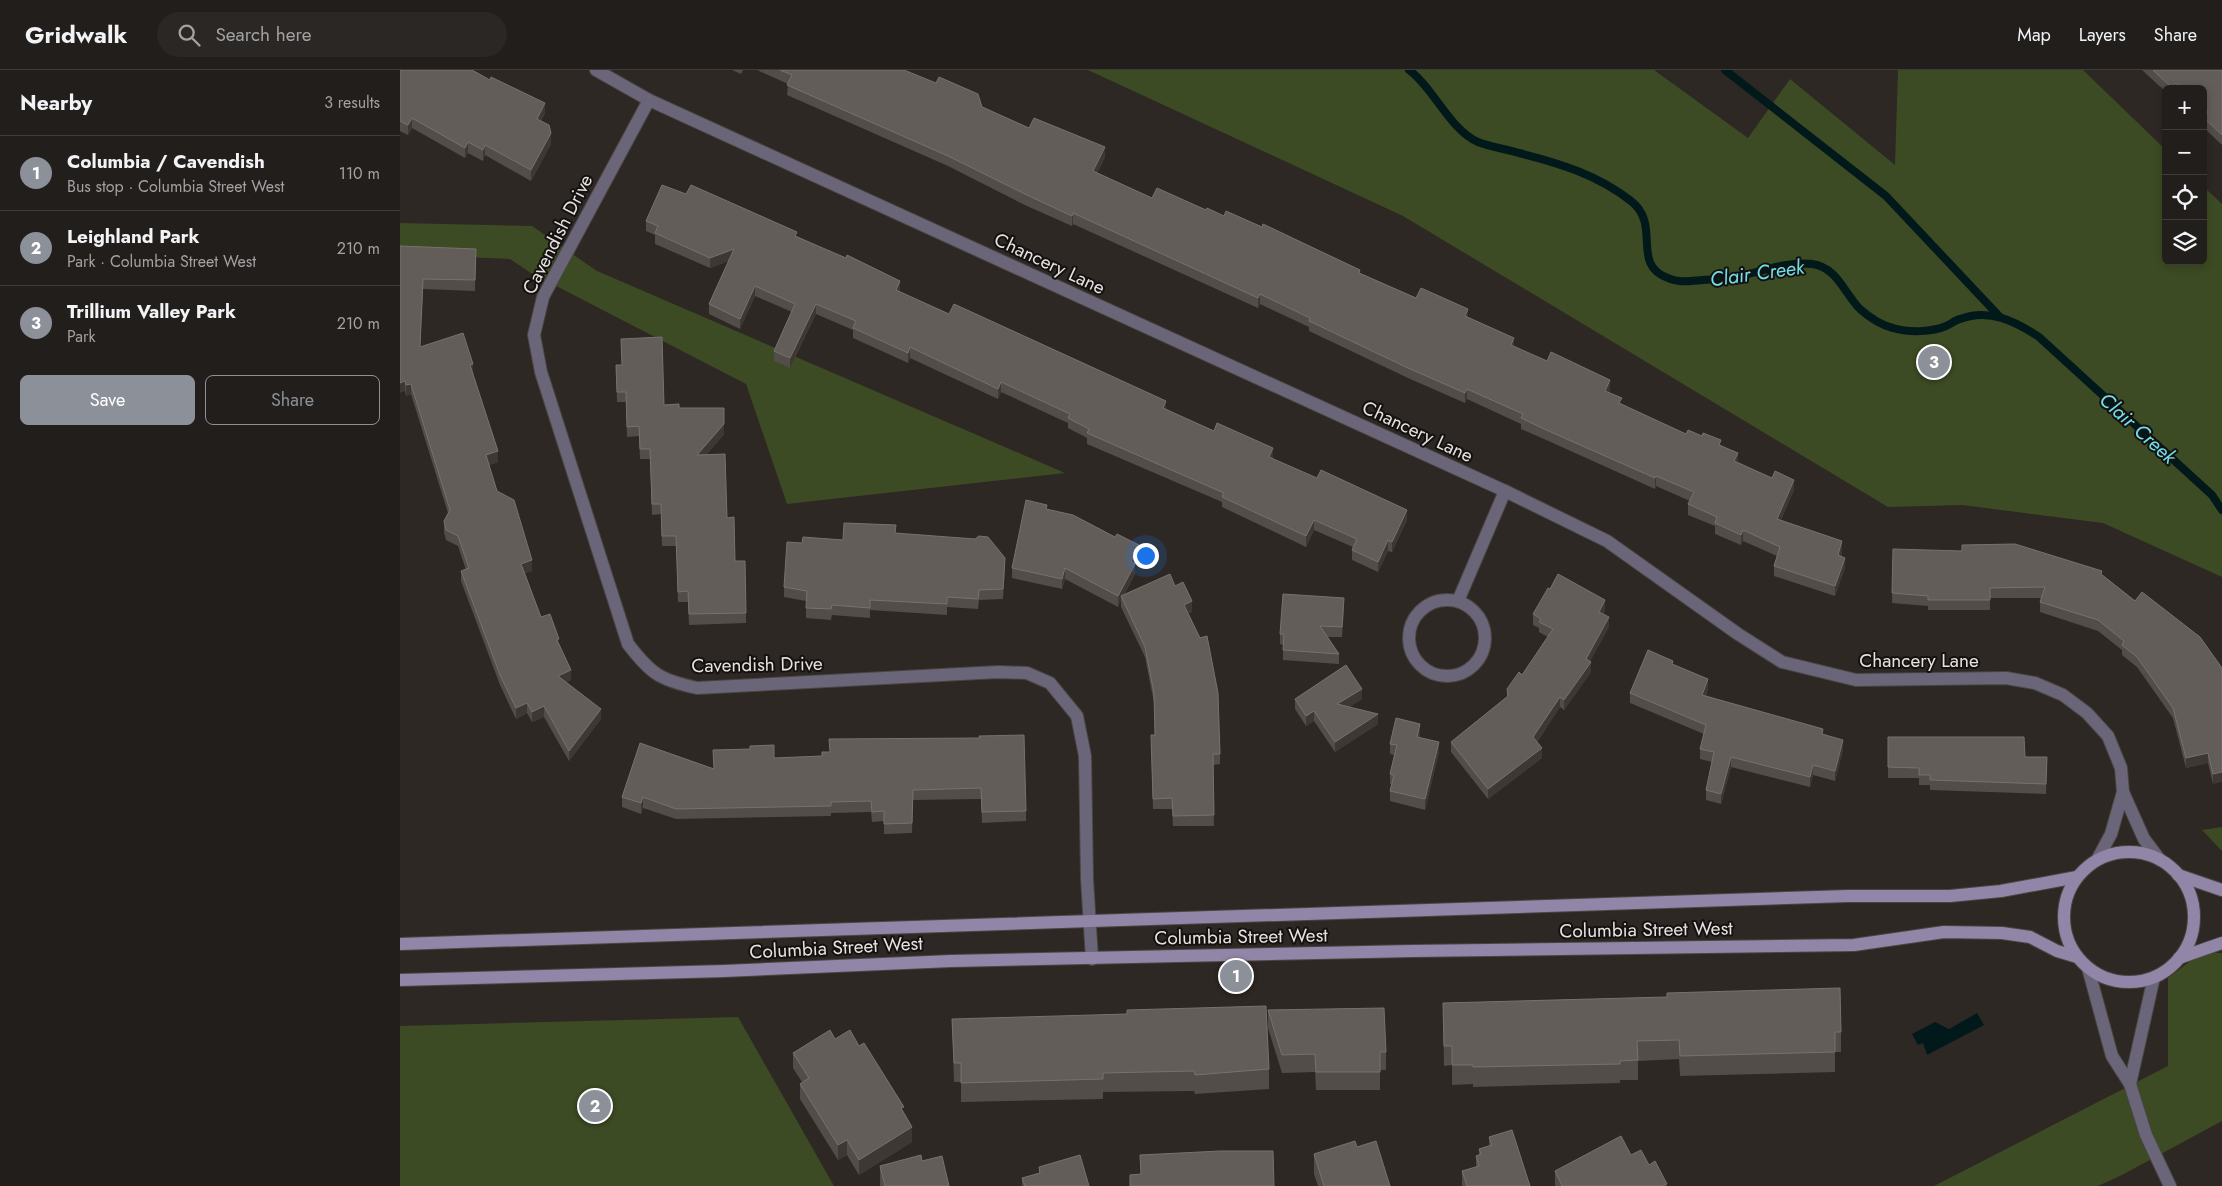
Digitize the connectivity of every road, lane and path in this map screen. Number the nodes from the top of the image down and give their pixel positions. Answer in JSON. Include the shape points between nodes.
{"nodes":[{"id":1,"x":596,"y":70,"type":"edge"},
{"id":2,"x":649,"y":100,"type":"junction"},
{"id":3,"x":1505,"y":491,"type":"junction"},
{"id":4,"x":1458,"y":601,"type":"junction"},
{"id":5,"x":2123,"y":792,"type":"junction"},
{"id":6,"x":2097,"y":860,"type":"junction"},
{"id":7,"x":2160,"y":860,"type":"junction"},
{"id":8,"x":2178,"y":874,"type":"junction"},
{"id":9,"x":2077,"y":878,"type":"junction"},
{"id":10,"x":2222,"y":890,"type":"edge"},
{"id":11,"x":1090,"y":921,"type":"junction"},
{"id":12,"x":2222,"y":943,"type":"edge"},
{"id":13,"x":400,"y":944,"type":"edge"},
{"id":14,"x":2078,"y":957,"type":"junction"},
{"id":15,"x":2179,"y":958,"type":"junction"},
{"id":16,"x":1092,"y":959,"type":"junction"},
{"id":17,"x":2088,"y":968,"type":"junction"},
{"id":18,"x":2154,"y":978,"type":"junction"},
{"id":19,"x":400,"y":980,"type":"edge"},
{"id":20,"x":2130,"y":1084,"type":"junction"},
{"id":21,"x":2170,"y":1186,"type":"edge"}],
"edges":[{"from":1,"to":2,"type":"street","name":"Chancery Lane"},
{"from":2,"to":3,"type":"street","name":"Chancery Lane"},
{"from":2,"to":11,"type":"street","name":"Cavendish Drive","via":[[543,297],[534,335],[541,372],[628,644],[648,669],[671,682],[697,688],[998,672],[1027,673],[1050,683],[1077,716],[1085,756]]},
{"from":3,"to":4,"type":"street"},
{"from":3,"to":5,"type":"street","name":"Chancery Lane","via":[[1607,541],[1782,662],[1856,680],[2006,678],[2035,683],[2063,695],[2088,712],[2108,736],[2121,768]]},
{"from":4,"to":4,"type":"street","via":[[1430,604],[1412,623],[1409,636],[1414,655],[1434,673],[1459,674],[1474,665],[1484,648],[1483,624],[1476,612]]},
{"from":5,"to":6,"type":"street","name":"Chancery Lane","via":[[2111,834]]},
{"from":5,"to":7,"type":"street","name":"Chancery Lane","via":[[2144,839]]},
{"from":6,"to":7,"type":"main road","via":[[2129,852]]},
{"from":6,"to":9,"type":"main road"},
{"from":7,"to":8,"type":"main road"},
{"from":8,"to":10,"type":"main road"},
{"from":8,"to":15,"type":"main road","via":[[2188,890],[2194,926],[2189,943]]},
{"from":9,"to":11,"type":"main road","name":"Columbia Street West","via":[[1950,896],[1848,896]]},
{"from":9,"to":14,"type":"main road","via":[[2067,896],[2064,918],[2067,938]]},
{"from":11,"to":13,"type":"main road","name":"Columbia Street West"},
{"from":11,"to":16,"type":"street","name":"Cavendish Drive"},
{"from":12,"to":15,"type":"main road"},
{"from":14,"to":16,"type":"main road","name":"Columbia Street West","via":[[2056,951],[2030,937],[1944,932],[1854,945]]},
{"from":14,"to":17,"type":"main road"},
{"from":15,"to":18,"type":"main road"},
{"from":16,"to":19,"type":"main road","name":"Columbia Street West","via":[[951,960],[724,971]]},
{"from":17,"to":18,"type":"main road","via":[[2120,982]]},
{"from":17,"to":20,"type":"street","via":[[2112,1056]]},
{"from":18,"to":20,"type":"street"},
{"from":20,"to":21,"type":"street","via":[[2146,1135]]}]}
